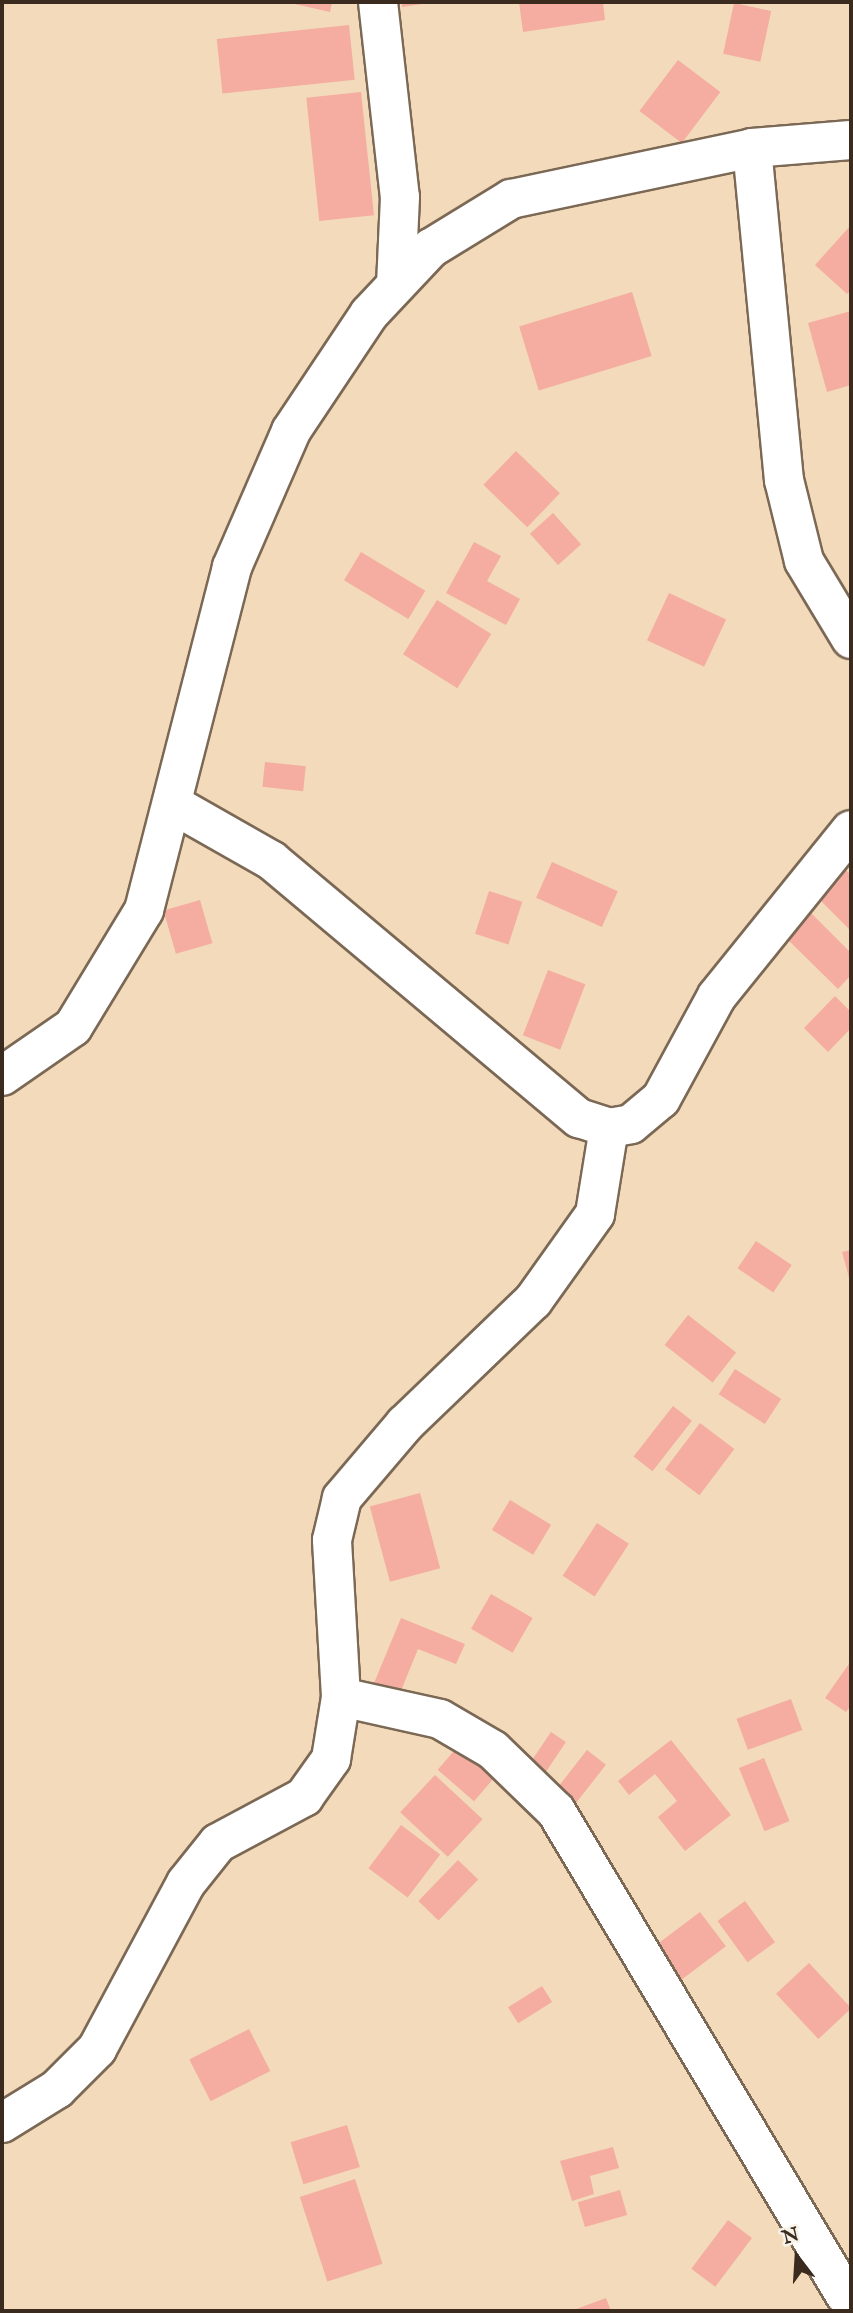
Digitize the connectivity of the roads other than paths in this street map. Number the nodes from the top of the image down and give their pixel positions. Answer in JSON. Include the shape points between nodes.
{"nodes":[{"id":1,"x":379,"y":2,"type":"edge"},
{"id":2,"x":851,"y":139,"type":"edge"},
{"id":3,"x":752,"y":148,"type":"junction"},
{"id":4,"x":396,"y":284,"type":"junction"},
{"id":5,"x":851,"y":639,"type":"edge"},
{"id":6,"x":174,"y":805,"type":"junction"},
{"id":7,"x":851,"y":830,"type":"edge"},
{"id":8,"x":2,"y":1076,"type":"edge"},
{"id":9,"x":608,"y":1128,"type":"junction"},
{"id":10,"x":341,"y":1698,"type":"junction"},
{"id":11,"x":2,"y":2123,"type":"edge"},
{"id":12,"x":839,"y":2299,"type":"edge"}],
"edges":[{"from":1,"to":4,"type":"street","via":[[400,197]]},
{"from":2,"to":3,"type":"street"},
{"from":3,"to":4,"type":"street","via":[[511,199],[431,248]]},
{"from":3,"to":5,"type":"street","via":[[783,480],[804,561]]},
{"from":4,"to":6,"type":"street","via":[[369,314],[291,431],[237,554]]},
{"from":6,"to":8,"type":"street","via":[[144,910],[113,971],[73,1027]]},
{"from":6,"to":9,"type":"street","via":[[271,860],[579,1118]]},
{"from":7,"to":9,"type":"street","via":[[717,996],[661,1099],[631,1124]]},
{"from":9,"to":10,"type":"street","via":[[595,1214],[541,1290],[405,1424],[342,1498],[332,1540]]},
{"from":10,"to":11,"type":"street","via":[[331,1759],[304,1797],[218,1843],[186,1883],[97,2049],[57,2089]]},
{"from":10,"to":12,"type":"street","via":[[440,1719],[493,1750],[556,1811]]}]}
